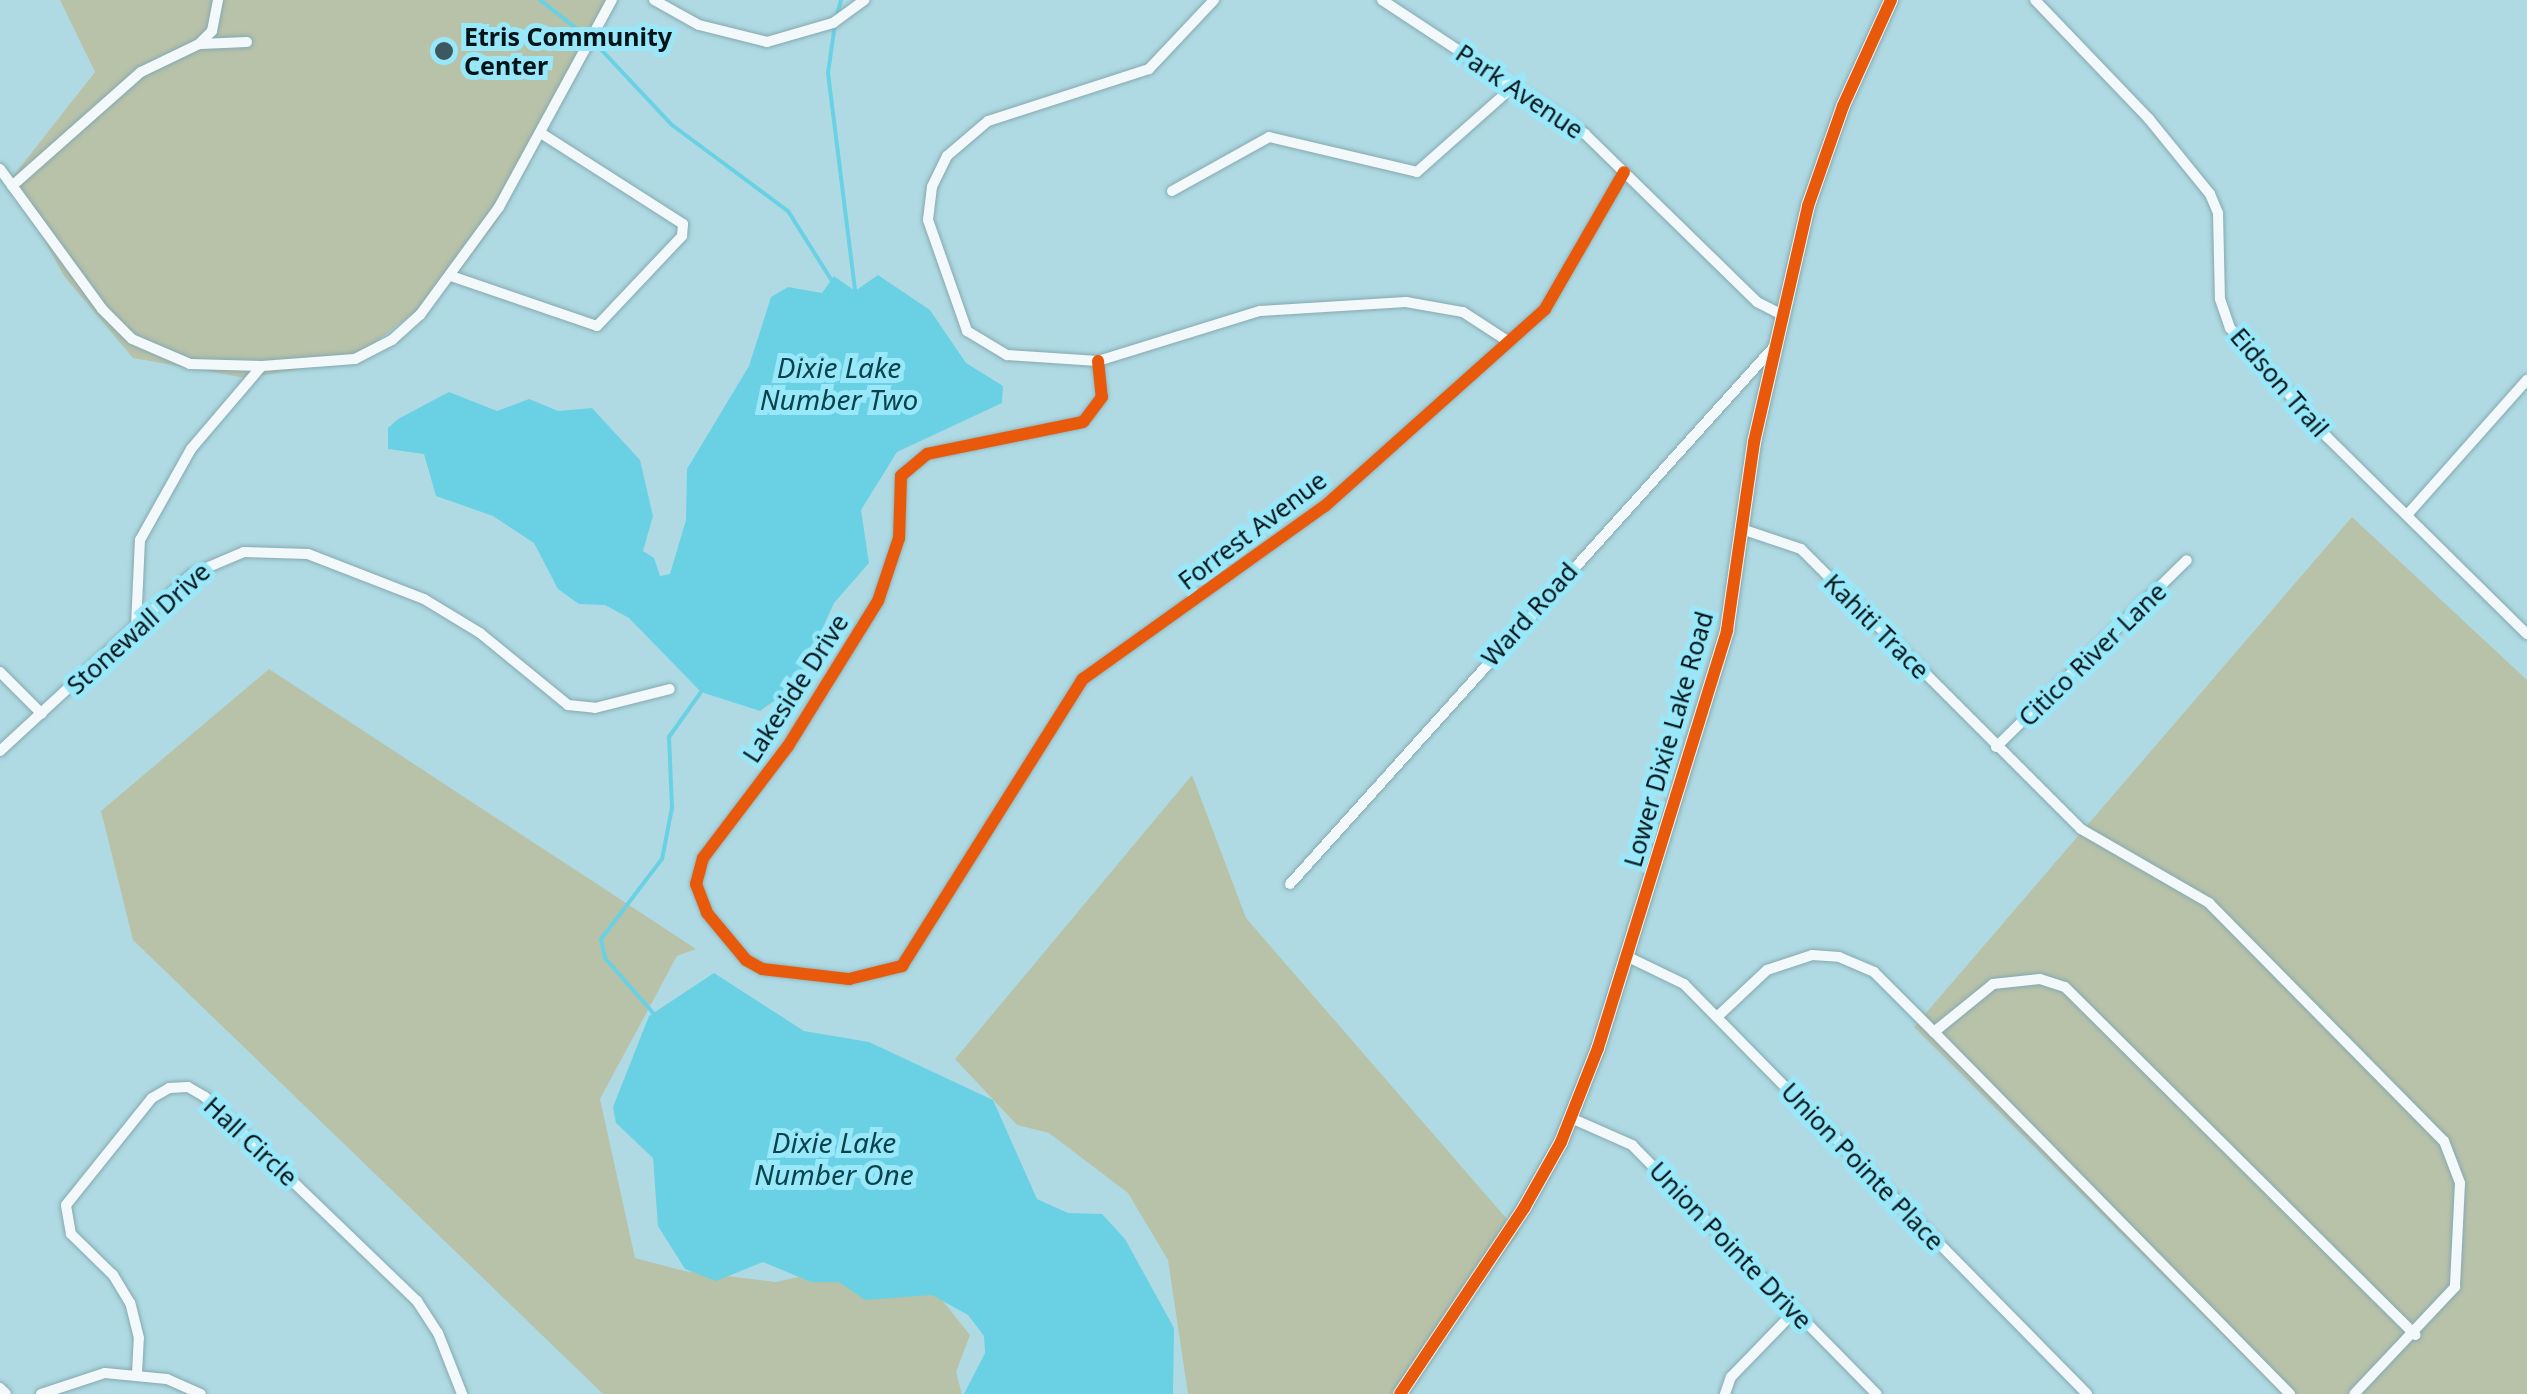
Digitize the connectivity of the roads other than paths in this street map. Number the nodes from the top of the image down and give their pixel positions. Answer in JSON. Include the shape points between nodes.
{"nodes":[{"id":1,"x":218,"y":0,"type":"edge"},
{"id":2,"x":612,"y":0,"type":"edge"},
{"id":3,"x":654,"y":0,"type":"edge"},
{"id":4,"x":865,"y":0,"type":"edge"},
{"id":5,"x":1214,"y":0,"type":"edge"},
{"id":6,"x":1382,"y":0,"type":"edge"},
{"id":7,"x":1891,"y":0,"type":"edge"},
{"id":8,"x":2035,"y":0,"type":"edge"},
{"id":9,"x":248,"y":42,"type":"dead end"},
{"id":10,"x":199,"y":44,"type":"junction"},
{"id":11,"x":1514,"y":86,"type":"junction"},
{"id":12,"x":542,"y":134,"type":"junction"},
{"id":13,"x":0,"y":169,"type":"edge"},
{"id":14,"x":1624,"y":172,"type":"junction"},
{"id":15,"x":12,"y":186,"type":"junction"},
{"id":16,"x":1172,"y":192,"type":"dead end"},
{"id":17,"x":451,"y":276,"type":"junction"},
{"id":18,"x":1781,"y":314,"type":"junction"},
{"id":19,"x":1509,"y":342,"type":"junction"},
{"id":20,"x":1773,"y":348,"type":"junction"},
{"id":21,"x":1098,"y":361,"type":"junction"},
{"id":22,"x":262,"y":366,"type":"junction"},
{"id":23,"x":2527,"y":380,"type":"edge"},
{"id":24,"x":2407,"y":516,"type":"junction"},
{"id":25,"x":1742,"y":529,"type":"junction"},
{"id":26,"x":2188,"y":560,"type":"dead end"},
{"id":27,"x":136,"y":627,"type":"junction"},
{"id":28,"x":2527,"y":634,"type":"edge"},
{"id":29,"x":0,"y":672,"type":"edge"},
{"id":30,"x":670,"y":689,"type":"dead end"},
{"id":31,"x":42,"y":714,"type":"junction"},
{"id":32,"x":1996,"y":747,"type":"junction"},
{"id":33,"x":0,"y":751,"type":"edge"},
{"id":34,"x":1290,"y":884,"type":"dead end"},
{"id":35,"x":925,"y":936,"type":"joint"},
{"id":36,"x":1626,"y":956,"type":"junction"},
{"id":37,"x":1717,"y":1017,"type":"junction"},
{"id":38,"x":1934,"y":1032,"type":"junction"},
{"id":39,"x":1571,"y":1118,"type":"junction"},
{"id":40,"x":1795,"y":1310,"type":"junction"},
{"id":41,"x":2415,"y":1335,"type":"junction"},
{"id":42,"x":137,"y":1374,"type":"junction"},
{"id":43,"x":0,"y":1388,"type":"edge"},
{"id":44,"x":6,"y":1394,"type":"edge"},
{"id":45,"x":41,"y":1394,"type":"edge"},
{"id":46,"x":201,"y":1394,"type":"edge"},
{"id":47,"x":462,"y":1394,"type":"edge"},
{"id":48,"x":1400,"y":1394,"type":"edge"},
{"id":49,"x":1725,"y":1394,"type":"edge"},
{"id":50,"x":1877,"y":1394,"type":"edge"},
{"id":51,"x":2087,"y":1394,"type":"edge"},
{"id":52,"x":2290,"y":1394,"type":"edge"},
{"id":53,"x":2354,"y":1394,"type":"edge"}],
"edges":[{"from":1,"to":10,"type":"street","via":[[212,30]]},
{"from":2,"to":12,"type":"street"},
{"from":3,"to":4,"type":"street","via":[[699,26],[767,42],[833,23]]},
{"from":5,"to":21,"type":"street","via":[[1149,69],[972,131],[947,156],[932,187],[930,236],[967,331],[1006,355]]},
{"from":6,"to":11,"type":"street","name":"Park Avenue"},
{"from":7,"to":18,"type":"street","name":"Lower Dixie Lake Road","via":[[1823,159]]},
{"from":8,"to":24,"type":"street","name":"Eidson Trail","via":[[2210,194],[2220,232],[2220,299],[2230,328]]},
{"from":9,"to":10,"type":"street"},
{"from":10,"to":15,"type":"street","via":[[142,72]]},
{"from":11,"to":14,"type":"street","name":"Park Avenue","via":[[1585,134]]},
{"from":11,"to":16,"type":"street","via":[[1417,172],[1268,137]]},
{"from":12,"to":17,"type":"street"},
{"from":12,"to":17,"type":"street","via":[[684,224],[682,236],[597,326]]},
{"from":13,"to":15,"type":"street"},
{"from":14,"to":18,"type":"street","name":"Park Avenue","via":[[1757,302]]},
{"from":14,"to":19,"type":"street","name":"Forrest Avenue","via":[[1562,290]]},
{"from":15,"to":22,"type":"street","via":[[102,309],[132,338],[190,364]]},
{"from":17,"to":22,"type":"street","via":[[420,314],[371,353],[340,362]]},
{"from":18,"to":20,"type":"street","name":"Lower Dixie Lake Road"},
{"from":19,"to":21,"type":"street","via":[[1463,312],[1406,302],[1260,310]]},
{"from":19,"to":35,"type":"street","name":"Forrest Avenue","via":[[1326,506],[1084,679],[1024,764]]},
{"from":20,"to":25,"type":"street","name":"Lower Dixie Lake Road"},
{"from":20,"to":34,"type":"street","name":"Ward Road"},
{"from":21,"to":35,"type":"street","name":"Lakeside Drive","via":[[1102,396],[1082,422],[926,454],[906,466],[898,485],[895,559],[878,601],[788,746],[703,858],[696,884],[707,913],[762,970],[849,979],[886,974],[902,966]]},
{"from":22,"to":27,"type":"street","via":[[191,449],[150,514],[134,571]]},
{"from":23,"to":24,"type":"street"},
{"from":24,"to":28,"type":"street","name":"Eidson Trail"},
{"from":25,"to":32,"type":"street","name":"Kahiti Trace","via":[[1801,549]]},
{"from":25,"to":36,"type":"street","name":"Lower Dixie Lake Road","via":[[1720,658]]},
{"from":26,"to":32,"type":"street","name":"Citico River Lane"},
{"from":27,"to":30,"type":"street","name":"Stonewall Drive","via":[[215,559],[244,552],[308,554],[449,612],[568,705],[595,708]]},
{"from":27,"to":31,"type":"street","name":"Stonewall Drive"},
{"from":29,"to":31,"type":"street"},
{"from":31,"to":33,"type":"street","name":"Stonewall Drive"},
{"from":32,"to":41,"type":"street","name":"Kahiti Trace","via":[[2082,830],[2208,903],[2444,1141],[2460,1183],[2461,1261],[2448,1300]]},
{"from":36,"to":37,"type":"street","name":"Union Pointe Place","via":[[1658,966]]},
{"from":36,"to":39,"type":"street","name":"Lower Dixie Lake Road"},
{"from":37,"to":38,"type":"street","via":[[1767,970],[1812,955],[1839,957],[1874,972]]},
{"from":37,"to":51,"type":"street","name":"Union Pointe Place"},
{"from":38,"to":41,"type":"street","via":[[1994,984],[2040,979],[2065,986]]},
{"from":38,"to":52,"type":"street"},
{"from":39,"to":40,"type":"street","name":"Union Pointe Drive","via":[[1632,1145]]},
{"from":39,"to":48,"type":"street","name":"Lower Dixie Lake Road","via":[[1524,1208]]},
{"from":40,"to":49,"type":"street"},
{"from":40,"to":50,"type":"street","name":"Union Pointe Drive"},
{"from":41,"to":53,"type":"street","name":"Kahiti Trace"},
{"from":42,"to":45,"type":"street","via":[[75,1379]]},
{"from":42,"to":46,"type":"street"},
{"from":42,"to":47,"type":"street","name":"Hall Circle","via":[[139,1338],[130,1303],[71,1234],[66,1205],[152,1098],[188,1087],[206,1096],[416,1301],[438,1334]]},
{"from":43,"to":44,"type":"street"}]}
